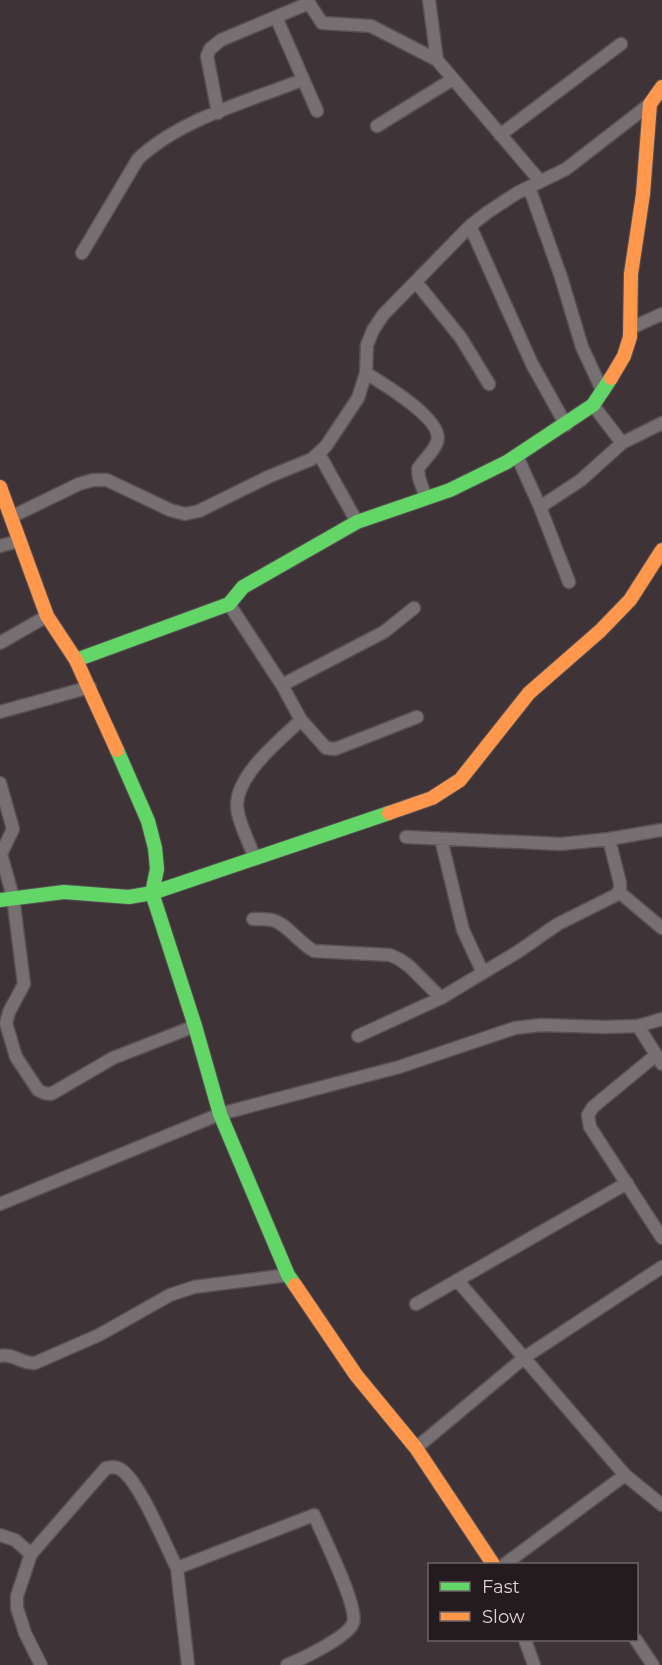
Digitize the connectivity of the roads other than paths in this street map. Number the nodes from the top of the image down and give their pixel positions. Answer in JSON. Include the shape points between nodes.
{"nodes":[{"id":1,"x":429,"y":0,"type":"edge"},
{"id":2,"x":308,"y":2,"type":"edge"},
{"id":3,"x":276,"y":16,"type":"junction"},
{"id":4,"x":621,"y":44,"type":"dead end"},
{"id":5,"x":437,"y":60,"type":"junction"},
{"id":6,"x":453,"y":79,"type":"junction"},
{"id":7,"x":302,"y":80,"type":"junction"},
{"id":8,"x":662,"y":87,"type":"edge"},
{"id":9,"x":651,"y":104,"type":"junction"},
{"id":10,"x":317,"y":111,"type":"dead end"},
{"id":11,"x":218,"y":112,"type":"junction"},
{"id":12,"x":378,"y":126,"type":"dead end"},
{"id":13,"x":500,"y":135,"type":"junction"},
{"id":14,"x":535,"y":184,"type":"junction"},
{"id":15,"x":470,"y":226,"type":"junction"},
{"id":16,"x":82,"y":253,"type":"dead end"},
{"id":17,"x":416,"y":282,"type":"junction"},
{"id":18,"x":662,"y":314,"type":"edge"},
{"id":19,"x":631,"y":328,"type":"junction"},
{"id":20,"x":366,"y":373,"type":"junction"},
{"id":21,"x":489,"y":384,"type":"dead end"},
{"id":22,"x":603,"y":392,"type":"junction"},
{"id":23,"x":593,"y":405,"type":"junction"},
{"id":24,"x":662,"y":423,"type":"edge"},
{"id":25,"x":566,"y":425,"type":"junction"},
{"id":26,"x":622,"y":443,"type":"junction"},
{"id":27,"x":319,"y":454,"type":"junction"},
{"id":28,"x":517,"y":456,"type":"junction"},
{"id":29,"x":0,"y":487,"type":"edge"},
{"id":30,"x":426,"y":498,"type":"junction"},
{"id":31,"x":540,"y":507,"type":"junction"},
{"id":32,"x":11,"y":517,"type":"junction"},
{"id":33,"x":357,"y":522,"type":"junction"},
{"id":34,"x":19,"y":540,"type":"junction"},
{"id":35,"x":0,"y":546,"type":"edge"},
{"id":36,"x":662,"y":550,"type":"edge"},
{"id":37,"x":569,"y":582,"type":"dead end"},
{"id":38,"x":229,"y":604,"type":"junction"},
{"id":39,"x":414,"y":608,"type":"dead end"},
{"id":40,"x":47,"y":616,"type":"junction"},
{"id":41,"x":0,"y":643,"type":"edge"},
{"id":42,"x":76,"y":660,"type":"junction"},
{"id":43,"x":282,"y":685,"type":"junction"},
{"id":44,"x":90,"y":687,"type":"junction"},
{"id":45,"x":0,"y":712,"type":"edge"},
{"id":46,"x":417,"y":717,"type":"dead end"},
{"id":47,"x":302,"y":720,"type":"junction"},
{"id":48,"x":0,"y":783,"type":"edge"},
{"id":49,"x":662,"y":830,"type":"edge"},
{"id":50,"x":406,"y":837,"type":"dead end"},
{"id":51,"x":441,"y":839,"type":"junction"},
{"id":52,"x":609,"y":839,"type":"junction"},
{"id":53,"x":0,"y":854,"type":"edge"},
{"id":54,"x":255,"y":858,"type":"junction"},
{"id":55,"x":619,"y":892,"type":"junction"},
{"id":56,"x":152,"y":893,"type":"junction"},
{"id":57,"x":7,"y":898,"type":"edge"},
{"id":58,"x":253,"y":919,"type":"dead end"},
{"id":59,"x":662,"y":928,"type":"edge"},
{"id":60,"x":483,"y":973,"type":"junction"},
{"id":61,"x":441,"y":999,"type":"junction"},
{"id":62,"x":662,"y":1019,"type":"edge"},
{"id":63,"x":195,"y":1026,"type":"junction"},
{"id":64,"x":638,"y":1026,"type":"junction"},
{"id":65,"x":358,"y":1036,"type":"dead end"},
{"id":66,"x":659,"y":1060,"type":"edge"},
{"id":67,"x":220,"y":1114,"type":"junction"},
{"id":68,"x":627,"y":1183,"type":"junction"},
{"id":69,"x":0,"y":1204,"type":"edge"},
{"id":70,"x":662,"y":1238,"type":"edge"},
{"id":71,"x":662,"y":1266,"type":"edge"},
{"id":72,"x":288,"y":1275,"type":"junction"},
{"id":73,"x":458,"y":1280,"type":"junction"},
{"id":74,"x":416,"y":1304,"type":"dead end"},
{"id":75,"x":0,"y":1356,"type":"edge"},
{"id":76,"x":525,"y":1357,"type":"junction"},
{"id":77,"x":416,"y":1448,"type":"junction"},
{"id":78,"x":625,"y":1475,"type":"junction"},
{"id":79,"x":662,"y":1505,"type":"edge"},
{"id":80,"x":0,"y":1535,"type":"edge"},
{"id":81,"x":32,"y":1554,"type":"junction"},
{"id":82,"x":492,"y":1563,"type":"edge"},
{"id":83,"x":506,"y":1563,"type":"edge"},
{"id":84,"x":177,"y":1568,"type":"junction"},
{"id":85,"x":525,"y":1641,"type":"edge"},
{"id":86,"x":637,"y":1641,"type":"edge"},
{"id":87,"x":290,"y":1664,"type":"edge"},
{"id":88,"x":41,"y":1665,"type":"edge"},
{"id":89,"x":188,"y":1665,"type":"edge"},
{"id":90,"x":534,"y":1665,"type":"edge"},
{"id":91,"x":653,"y":1665,"type":"edge"}],
"edges":[{"from":1,"to":5,"type":"street"},
{"from":2,"to":3,"type":"street"},
{"from":2,"to":5,"type":"street","via":[[322,23],[371,27]]},
{"from":3,"to":7,"type":"street"},
{"from":3,"to":11,"type":"street","via":[[220,40],[210,49],[207,56]]},
{"from":4,"to":13,"type":"street"},
{"from":5,"to":6,"type":"street"},
{"from":6,"to":12,"type":"street"},
{"from":6,"to":13,"type":"street"},
{"from":7,"to":10,"type":"street"},
{"from":7,"to":11,"type":"street"},
{"from":8,"to":9,"type":"street"},
{"from":9,"to":14,"type":"street","via":[[566,169]]},
{"from":9,"to":19,"type":"street","via":[[631,274]]},
{"from":11,"to":16,"type":"street","via":[[164,137],[138,159]]},
{"from":13,"to":14,"type":"street"},
{"from":14,"to":15,"type":"street"},
{"from":14,"to":22,"type":"street","via":[[582,347]]},
{"from":15,"to":17,"type":"street"},
{"from":15,"to":25,"type":"street","via":[[532,364]]},
{"from":17,"to":20,"type":"street","via":[[373,330],[367,345]]},
{"from":17,"to":21,"type":"street","via":[[461,338]]},
{"from":18,"to":19,"type":"street"},
{"from":19,"to":22,"type":"street","via":[[624,356]]},
{"from":20,"to":27,"type":"street","via":[[358,398]]},
{"from":20,"to":30,"type":"street","via":[[400,394],[437,430],[437,444],[418,469]]},
{"from":22,"to":23,"type":"street"},
{"from":23,"to":25,"type":"street"},
{"from":23,"to":26,"type":"street"},
{"from":24,"to":26,"type":"street"},
{"from":25,"to":28,"type":"street"},
{"from":26,"to":31,"type":"street","via":[[581,480]]},
{"from":27,"to":32,"type":"street","via":[[199,511],[170,510],[107,480],[93,480]]},
{"from":27,"to":33,"type":"street"},
{"from":28,"to":30,"type":"street"},
{"from":28,"to":31,"type":"street"},
{"from":29,"to":32,"type":"street"},
{"from":30,"to":33,"type":"street"},
{"from":31,"to":37,"type":"street"},
{"from":32,"to":34,"type":"street"},
{"from":33,"to":38,"type":"street","via":[[243,588]]},
{"from":34,"to":35,"type":"street"},
{"from":34,"to":40,"type":"street"},
{"from":36,"to":54,"type":"street","via":[[630,600],[529,693],[460,780],[432,798]]},
{"from":38,"to":42,"type":"street"},
{"from":38,"to":43,"type":"street"},
{"from":39,"to":43,"type":"street","via":[[384,633]]},
{"from":40,"to":41,"type":"street"},
{"from":40,"to":42,"type":"street"},
{"from":42,"to":44,"type":"street"},
{"from":43,"to":47,"type":"street"},
{"from":44,"to":45,"type":"street"},
{"from":44,"to":56,"type":"street","via":[[148,821],[157,869]]},
{"from":46,"to":47,"type":"street","via":[[334,749],[326,748]]},
{"from":47,"to":54,"type":"street","via":[[257,762],[238,796],[237,807]]},
{"from":48,"to":53,"type":"street","via":[[13,829]]},
{"from":49,"to":52,"type":"street"},
{"from":50,"to":51,"type":"street"},
{"from":51,"to":52,"type":"street","via":[[561,844]]},
{"from":51,"to":60,"type":"street","via":[[463,930]]},
{"from":52,"to":55,"type":"street"},
{"from":53,"to":57,"type":"street"},
{"from":54,"to":56,"type":"street"},
{"from":55,"to":59,"type":"street"},
{"from":55,"to":60,"type":"street","via":[[558,924]]},
{"from":56,"to":57,"type":"street","via":[[129,897],[64,892]]},
{"from":56,"to":63,"type":"street"},
{"from":57,"to":63,"type":"street","via":[[24,984],[6,1023],[16,1057],[38,1090],[51,1094],[113,1058]]},
{"from":58,"to":61,"type":"street","via":[[279,923],[314,951],[382,954],[399,959]]},
{"from":60,"to":61,"type":"street"},
{"from":61,"to":65,"type":"street"},
{"from":62,"to":64,"type":"street"},
{"from":63,"to":67,"type":"street"},
{"from":64,"to":66,"type":"street"},
{"from":64,"to":67,"type":"street","via":[[515,1028],[399,1067]]},
{"from":66,"to":68,"type":"street","via":[[593,1107],[588,1116],[590,1127]]},
{"from":67,"to":69,"type":"street"},
{"from":67,"to":72,"type":"street"},
{"from":68,"to":70,"type":"street"},
{"from":68,"to":73,"type":"street"},
{"from":71,"to":76,"type":"street"},
{"from":72,"to":75,"type":"street","via":[[178,1292],[99,1335],[35,1362]]},
{"from":72,"to":77,"type":"street","via":[[356,1375]]},
{"from":73,"to":74,"type":"street"},
{"from":73,"to":76,"type":"street"},
{"from":76,"to":77,"type":"street"},
{"from":76,"to":78,"type":"street"},
{"from":77,"to":82,"type":"street"},
{"from":78,"to":79,"type":"street"},
{"from":78,"to":83,"type":"street"},
{"from":80,"to":81,"type":"street","via":[[15,1540]]},
{"from":81,"to":84,"type":"street","via":[[106,1468],[113,1466],[135,1484]]},
{"from":81,"to":88,"type":"street","via":[[17,1608]]},
{"from":84,"to":87,"type":"street","via":[[314,1515],[349,1595],[353,1622],[346,1632]]},
{"from":84,"to":89,"type":"street"},
{"from":85,"to":90,"type":"street"},
{"from":86,"to":91,"type":"street"}]}
